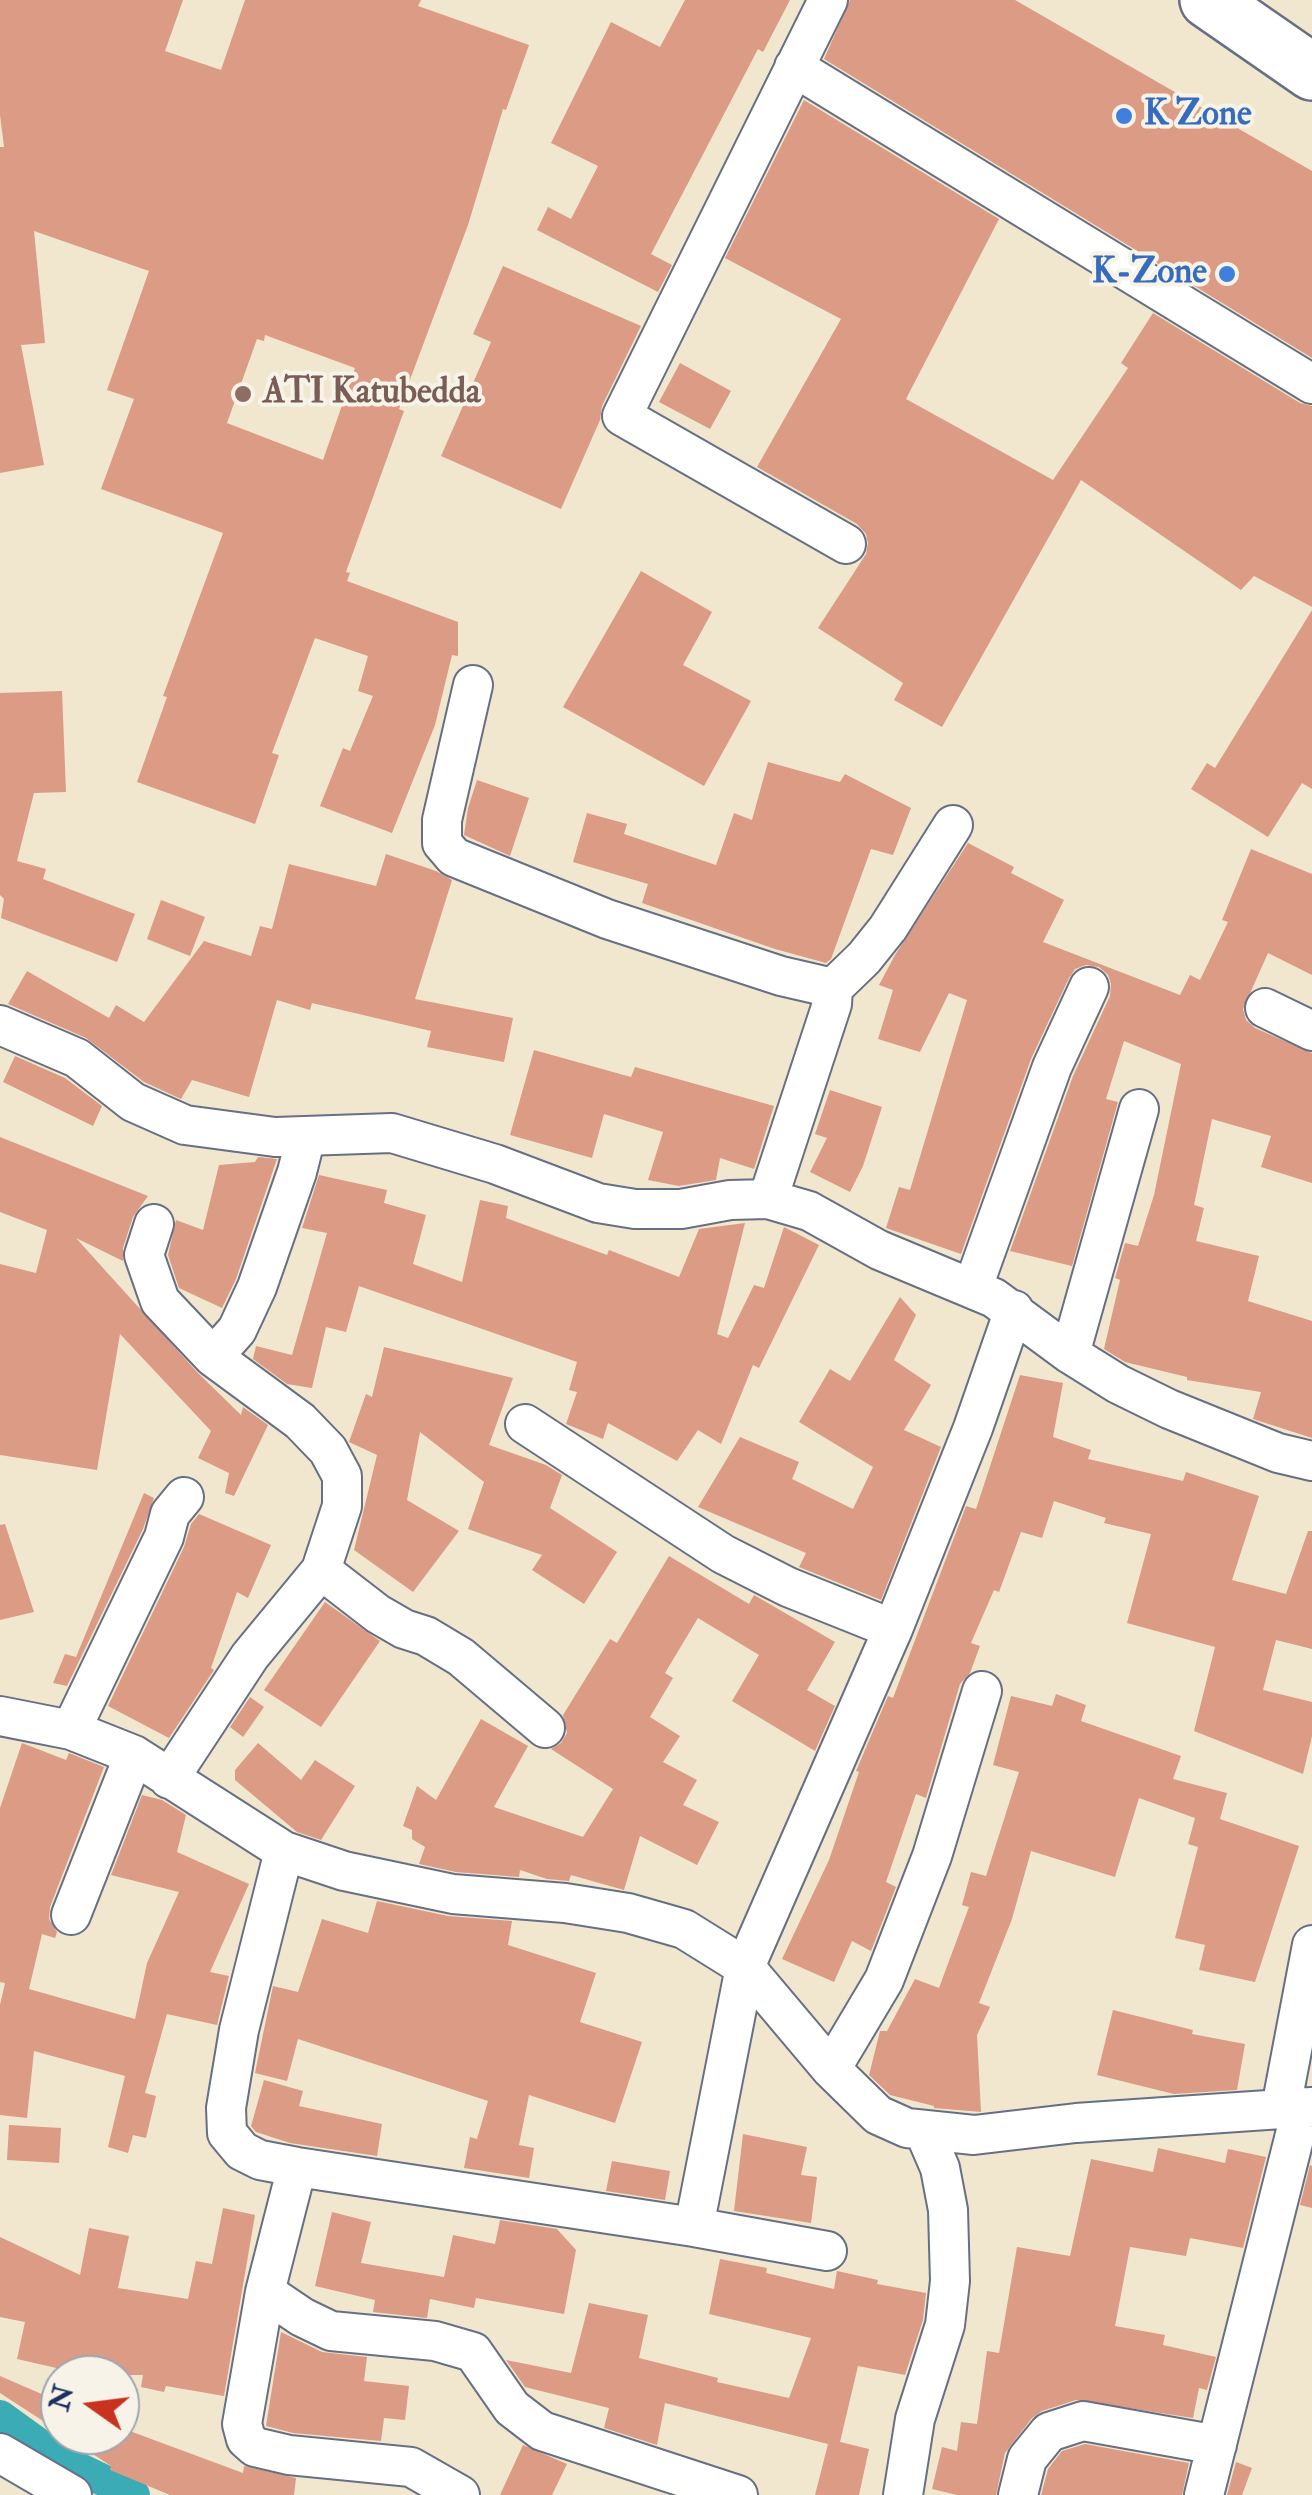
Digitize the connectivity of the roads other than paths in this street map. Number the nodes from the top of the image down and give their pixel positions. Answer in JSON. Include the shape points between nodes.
{"nodes":[{"id":1,"x":828,"y":0,"type":"edge"},
{"id":2,"x":1208,"y":0,"type":"edge"},
{"id":3,"x":794,"y":67,"type":"junction"},
{"id":4,"x":1312,"y":72,"type":"edge"},
{"id":5,"x":1312,"y":384,"type":"edge"},
{"id":6,"x":846,"y":544,"type":"dead end"},
{"id":7,"x":472,"y":685,"type":"dead end"},
{"id":8,"x":953,"y":825,"type":"dead end"},
{"id":9,"x":1089,"y":987,"type":"dead end"},
{"id":10,"x":833,"y":988,"type":"junction"},
{"id":11,"x":1265,"y":1008,"type":"dead end"},
{"id":12,"x":0,"y":1025,"type":"edge"},
{"id":13,"x":1312,"y":1031,"type":"edge"},
{"id":14,"x":1139,"y":1110,"type":"dead end"},
{"id":15,"x":306,"y":1136,"type":"junction"},
{"id":16,"x":768,"y":1199,"type":"junction"},
{"id":17,"x":154,"y":1224,"type":"dead end"},
{"id":18,"x":973,"y":1286,"type":"junction"},
{"id":19,"x":1014,"y":1310,"type":"junction"},
{"id":20,"x":1070,"y":1354,"type":"junction"},
{"id":21,"x":213,"y":1357,"type":"junction"},
{"id":22,"x":524,"y":1424,"type":"dead end"},
{"id":23,"x":1312,"y":1461,"type":"edge"},
{"id":24,"x":184,"y":1497,"type":"dead end"},
{"id":25,"x":321,"y":1570,"type":"junction"},
{"id":26,"x":893,"y":1628,"type":"junction"},
{"id":27,"x":982,"y":1691,"type":"dead end"},
{"id":28,"x":0,"y":1716,"type":"edge"},
{"id":29,"x":545,"y":1728,"type":"dead end"},
{"id":30,"x":71,"y":1730,"type":"junction"},
{"id":31,"x":134,"y":1754,"type":"junction"},
{"id":32,"x":169,"y":1779,"type":"junction"},
{"id":33,"x":284,"y":1851,"type":"junction"},
{"id":34,"x":71,"y":1916,"type":"dead end"},
{"id":35,"x":1312,"y":1946,"type":"edge"},
{"id":36,"x":746,"y":1967,"type":"junction"},
{"id":37,"x":831,"y":2069,"type":"junction"},
{"id":38,"x":1298,"y":2108,"type":"edge"},
{"id":39,"x":924,"y":2132,"type":"junction"},
{"id":40,"x":297,"y":2167,"type":"junction"},
{"id":41,"x":694,"y":2226,"type":"junction"},
{"id":42,"x":827,"y":2251,"type":"dead end"},
{"id":43,"x":265,"y":2292,"type":"junction"},
{"id":44,"x":1217,"y":2444,"type":"junction"},
{"id":45,"x":0,"y":2453,"type":"edge"},
{"id":46,"x":72,"y":2495,"type":"edge"},
{"id":47,"x":460,"y":2495,"type":"edge"},
{"id":48,"x":738,"y":2495,"type":"edge"},
{"id":49,"x":903,"y":2495,"type":"edge"},
{"id":50,"x":1018,"y":2495,"type":"edge"},
{"id":51,"x":1204,"y":2495,"type":"edge"}],
"edges":[{"from":1,"to":3,"type":"street"},
{"from":2,"to":4,"type":"highway"},
{"from":3,"to":5,"type":"street"},
{"from":3,"to":6,"type":"street","via":[[622,416]]},
{"from":7,"to":10,"type":"street","via":[[442,820],[442,843],[454,857],[606,919]]},
{"from":8,"to":10,"type":"street","via":[[888,928]]},
{"from":9,"to":18,"type":"street","via":[[1052,1067]]},
{"from":10,"to":16,"type":"street"},
{"from":11,"to":13,"type":"street"},
{"from":12,"to":15,"type":"street","via":[[77,1058],[133,1102],[185,1126]]},
{"from":14,"to":20,"type":"street"},
{"from":15,"to":16,"type":"street","via":[[392,1132],[598,1203],[635,1209]]},
{"from":15,"to":21,"type":"street","via":[[258,1288],[237,1330]]},
{"from":16,"to":18,"type":"street"},
{"from":17,"to":21,"type":"street","via":[[144,1256],[160,1301]]},
{"from":18,"to":19,"type":"street"},
{"from":19,"to":20,"type":"street"},
{"from":19,"to":26,"type":"street"},
{"from":20,"to":23,"type":"street","via":[[1169,1409]]},
{"from":21,"to":25,"type":"street","via":[[300,1420],[342,1476],[342,1506]]},
{"from":22,"to":26,"type":"street","via":[[723,1554]]},
{"from":24,"to":30,"type":"street","via":[[170,1514]]},
{"from":25,"to":29,"type":"street","via":[[404,1630],[461,1656]]},
{"from":25,"to":32,"type":"street","via":[[250,1656]]},
{"from":26,"to":36,"type":"street"},
{"from":27,"to":37,"type":"street","via":[[932,1856],[884,1980]]},
{"from":28,"to":30,"type":"street"},
{"from":30,"to":31,"type":"street"},
{"from":31,"to":32,"type":"street"},
{"from":31,"to":34,"type":"street"},
{"from":32,"to":33,"type":"street"},
{"from":33,"to":36,"type":"street","via":[[344,1872],[453,1894],[628,1913],[684,1929]]},
{"from":33,"to":40,"type":"street","via":[[226,2108],[227,2132],[242,2151]]},
{"from":35,"to":38,"type":"street"},
{"from":36,"to":37,"type":"street"},
{"from":36,"to":41,"type":"street"},
{"from":37,"to":39,"type":"street","via":[[878,2114]]},
{"from":38,"to":39,"type":"street","via":[[974,2135]]},
{"from":38,"to":44,"type":"street"},
{"from":39,"to":49,"type":"street","via":[[948,2210],[950,2280]]},
{"from":40,"to":41,"type":"street"},
{"from":40,"to":43,"type":"street"},
{"from":41,"to":42,"type":"street"},
{"from":43,"to":47,"type":"street","via":[[242,2424],[246,2439],[289,2455],[411,2467]]},
{"from":43,"to":48,"type":"street","via":[[331,2331],[435,2341],[473,2352],[512,2408],[542,2431]]},
{"from":44,"to":50,"type":"street","via":[[1084,2421],[1049,2432],[1027,2459]]},
{"from":44,"to":51,"type":"street"},
{"from":45,"to":46,"type":"street"}]}
